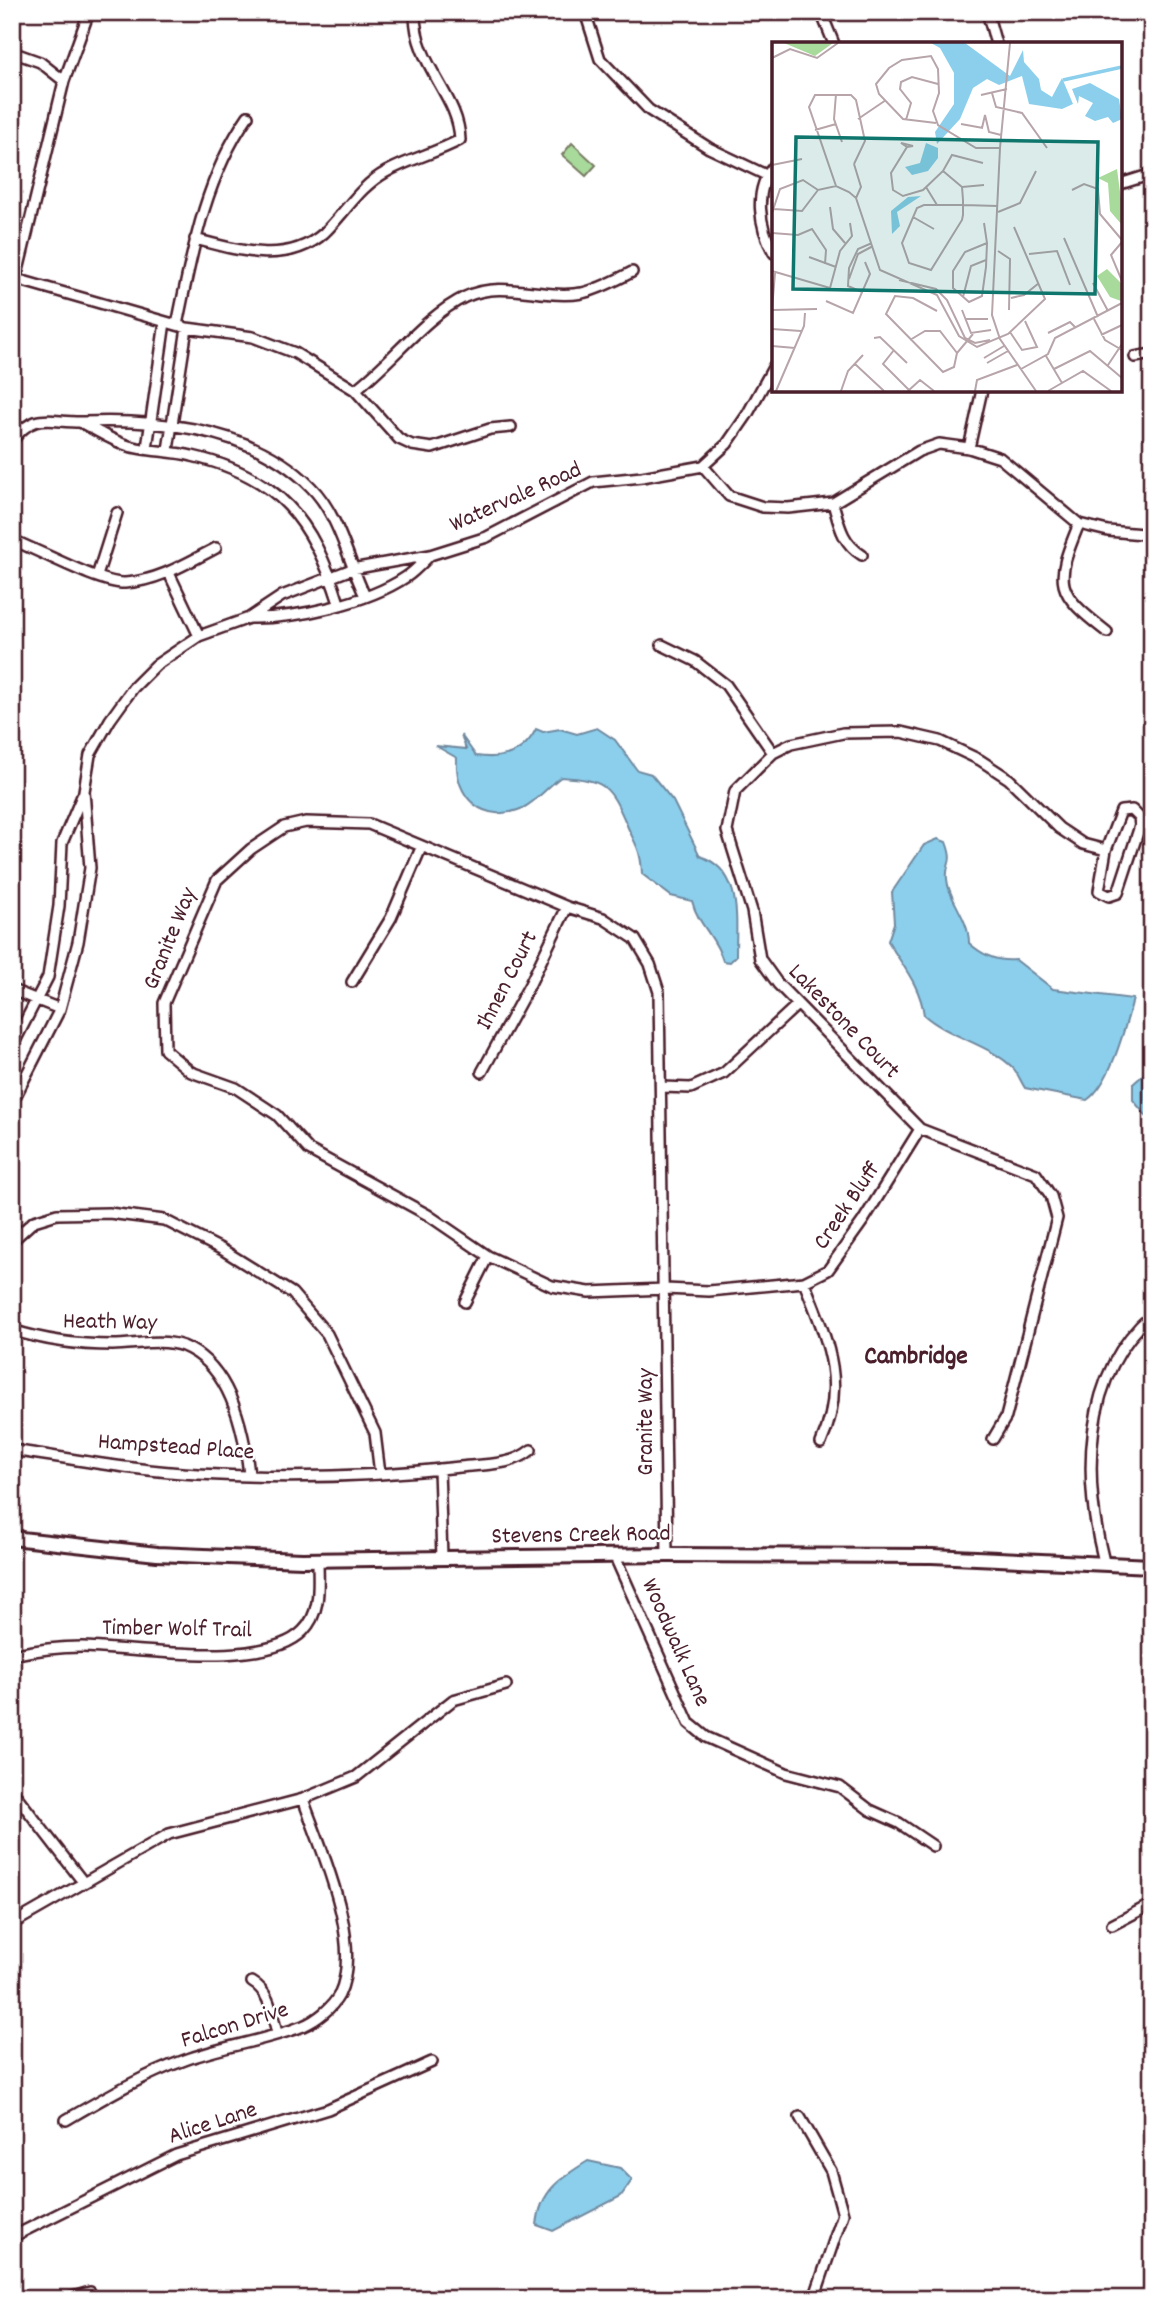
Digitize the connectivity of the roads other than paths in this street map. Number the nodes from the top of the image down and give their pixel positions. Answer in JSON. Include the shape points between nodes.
{"nodes":[{"id":1,"x":89,"y":12,"type":"edge"},
{"id":2,"x":415,"y":12,"type":"edge"},
{"id":3,"x":586,"y":12,"type":"edge"},
{"id":4,"x":821,"y":12,"type":"edge"},
{"id":5,"x":987,"y":12,"type":"edge"},
{"id":6,"x":833,"y":42,"type":"edge"},
{"id":7,"x":995,"y":42,"type":"edge"},
{"id":8,"x":12,"y":52,"type":"edge"},
{"id":9,"x":64,"y":81,"type":"junction"},
{"id":10,"x":248,"y":116,"type":"dead end"},
{"id":11,"x":772,"y":168,"type":"edge"},
{"id":12,"x":1152,"y":174,"type":"edge"},
{"id":13,"x":766,"y":175,"type":"junction"},
{"id":14,"x":1122,"y":183,"type":"edge"},
{"id":15,"x":195,"y":239,"type":"junction"},
{"id":16,"x":772,"y":249,"type":"edge"},
{"id":17,"x":632,"y":272,"type":"dead end"},
{"id":18,"x":165,"y":322,"type":"junction"},
{"id":19,"x":182,"y":327,"type":"junction"},
{"id":20,"x":1152,"y":354,"type":"edge"},
{"id":21,"x":1135,"y":357,"type":"dead end"},
{"id":22,"x":772,"y":370,"type":"edge"},
{"id":23,"x":355,"y":390,"type":"junction"},
{"id":24,"x":982,"y":392,"type":"edge"},
{"id":25,"x":150,"y":421,"type":"junction"},
{"id":26,"x":79,"y":422,"type":"junction"},
{"id":27,"x":171,"y":423,"type":"junction"},
{"id":28,"x":511,"y":426,"type":"dead end"},
{"id":29,"x":12,"y":442,"type":"edge"},
{"id":30,"x":969,"y":447,"type":"junction"},
{"id":31,"x":147,"y":448,"type":"junction"},
{"id":32,"x":168,"y":450,"type":"junction"},
{"id":33,"x":703,"y":466,"type":"junction"},
{"id":34,"x":833,"y":503,"type":"junction"},
{"id":35,"x":117,"y":513,"type":"dead end"},
{"id":36,"x":1079,"y":524,"type":"junction"},
{"id":37,"x":1152,"y":531,"type":"edge"},
{"id":38,"x":12,"y":540,"type":"edge"},
{"id":39,"x":216,"y":548,"type":"dead end"},
{"id":40,"x":430,"y":555,"type":"junction"},
{"id":41,"x":862,"y":555,"type":"dead end"},
{"id":42,"x":352,"y":569,"type":"junction"},
{"id":43,"x":169,"y":573,"type":"junction"},
{"id":44,"x":97,"y":576,"type":"junction"},
{"id":45,"x":331,"y":577,"type":"junction"},
{"id":46,"x":365,"y":596,"type":"junction"},
{"id":47,"x":340,"y":603,"type":"junction"},
{"id":48,"x":249,"y":618,"type":"junction"},
{"id":49,"x":1107,"y":632,"type":"dead end"},
{"id":50,"x":198,"y":636,"type":"junction"},
{"id":51,"x":662,"y":645,"type":"dead end"},
{"id":52,"x":772,"y":753,"type":"junction"},
{"id":53,"x":84,"y":791,"type":"junction"},
{"id":54,"x":421,"y":848,"type":"junction"},
{"id":55,"x":1106,"y":850,"type":"junction"},
{"id":56,"x":567,"y":907,"type":"junction"},
{"id":57,"x":352,"y":982,"type":"dead end"},
{"id":58,"x":12,"y":990,"type":"edge"},
{"id":59,"x":37,"y":1000,"type":"junction"},
{"id":60,"x":796,"y":1005,"type":"junction"},
{"id":61,"x":60,"y":1009,"type":"junction"},
{"id":62,"x":12,"y":1047,"type":"edge"},
{"id":63,"x":482,"y":1072,"type":"dead end"},
{"id":64,"x":662,"y":1087,"type":"junction"},
{"id":65,"x":12,"y":1103,"type":"edge"},
{"id":66,"x":920,"y":1129,"type":"junction"},
{"id":67,"x":12,"y":1241,"type":"edge"},
{"id":68,"x":488,"y":1256,"type":"junction"},
{"id":69,"x":804,"y":1282,"type":"junction"},
{"id":70,"x":665,"y":1289,"type":"junction"},
{"id":71,"x":465,"y":1302,"type":"dead end"},
{"id":72,"x":1152,"y":1315,"type":"edge"},
{"id":73,"x":12,"y":1330,"type":"edge"},
{"id":74,"x":993,"y":1439,"type":"dead end"},
{"id":75,"x":821,"y":1443,"type":"dead end"},
{"id":76,"x":12,"y":1450,"type":"edge"},
{"id":77,"x":531,"y":1450,"type":"dead end"},
{"id":78,"x":439,"y":1469,"type":"junction"},
{"id":79,"x":380,"y":1474,"type":"junction"},
{"id":80,"x":248,"y":1475,"type":"junction"},
{"id":81,"x":12,"y":1538,"type":"edge"},
{"id":82,"x":667,"y":1555,"type":"junction"},
{"id":83,"x":442,"y":1557,"type":"junction"},
{"id":84,"x":615,"y":1558,"type":"junction"},
{"id":85,"x":318,"y":1560,"type":"junction"},
{"id":86,"x":1104,"y":1562,"type":"junction"},
{"id":87,"x":1152,"y":1566,"type":"edge"},
{"id":88,"x":12,"y":1655,"type":"edge"},
{"id":89,"x":506,"y":1685,"type":"dead end"},
{"id":90,"x":12,"y":1790,"type":"edge"},
{"id":91,"x":303,"y":1799,"type":"junction"},
{"id":92,"x":933,"y":1846,"type":"dead end"},
{"id":93,"x":83,"y":1882,"type":"junction"},
{"id":94,"x":1152,"y":1904,"type":"edge"},
{"id":95,"x":12,"y":1924,"type":"edge"},
{"id":96,"x":1112,"y":1926,"type":"dead end"},
{"id":97,"x":252,"y":1982,"type":"dead end"},
{"id":98,"x":277,"y":2033,"type":"junction"},
{"id":99,"x":432,"y":2062,"type":"dead end"},
{"id":100,"x":800,"y":2117,"type":"dead end"},
{"id":101,"x":65,"y":2120,"type":"dead end"},
{"id":102,"x":12,"y":2237,"type":"edge"},
{"id":103,"x":90,"y":2292,"type":"dead end"},
{"id":104,"x":65,"y":2299,"type":"edge"},
{"id":105,"x":814,"y":2299,"type":"edge"}],
"edges":[{"from":1,"to":9,"type":"street"},
{"from":2,"to":15,"type":"street","via":[[414,29],[426,65],[460,123],[460,140],[384,173],[324,232],[302,247],[264,253]]},
{"from":3,"to":13,"type":"street","via":[[600,59],[649,110],[709,148]]},
{"from":4,"to":6,"type":"street"},
{"from":5,"to":7,"type":"street"},
{"from":8,"to":9,"type":"street","via":[[40,62]]},
{"from":9,"to":18,"type":"street","via":[[16,279]]},
{"from":10,"to":15,"type":"street","via":[[207,196]]},
{"from":11,"to":13,"type":"street"},
{"from":12,"to":14,"type":"street"},
{"from":13,"to":16,"type":"street","via":[[760,213]]},
{"from":15,"to":19,"type":"street"},
{"from":17,"to":23,"type":"street","via":[[582,293],[527,289],[467,296],[442,312]]},
{"from":18,"to":19,"type":"street"},
{"from":18,"to":25,"type":"street"},
{"from":19,"to":23,"type":"street","via":[[253,337],[295,353]]},
{"from":19,"to":27,"type":"street"},
{"from":20,"to":21,"type":"street"},
{"from":22,"to":33,"type":"street","via":[[741,425]]},
{"from":23,"to":28,"type":"street","via":[[399,439],[412,445],[432,448]]},
{"from":24,"to":30,"type":"street"},
{"from":25,"to":26,"type":"street"},
{"from":25,"to":27,"type":"street"},
{"from":25,"to":31,"type":"street"},
{"from":26,"to":29,"type":"street","via":[[34,420]]},
{"from":26,"to":31,"type":"street","via":[[131,447]]},
{"from":27,"to":32,"type":"street"},
{"from":27,"to":42,"type":"street","via":[[233,441],[289,467],[313,488],[328,510]]},
{"from":30,"to":34,"type":"street","via":[[939,444],[919,451]]},
{"from":30,"to":36,"type":"street","via":[[1000,458]]},
{"from":31,"to":32,"type":"street"},
{"from":32,"to":45,"type":"street","via":[[239,470],[279,494],[312,534]]},
{"from":33,"to":34,"type":"street","via":[[729,496],[764,507]]},
{"from":33,"to":40,"type":"street","name":"Watervale Road","via":[[593,482],[487,537]]},
{"from":34,"to":41,"type":"street","via":[[842,536]]},
{"from":35,"to":44,"type":"street"},
{"from":36,"to":37,"type":"street","via":[[1108,531]]},
{"from":36,"to":49,"type":"street","via":[[1062,574],[1066,591],[1071,603]]},
{"from":38,"to":44,"type":"street"},
{"from":39,"to":43,"type":"street"},
{"from":40,"to":42,"type":"street","name":"Watervale Road"},
{"from":40,"to":46,"type":"street","name":"Watervale Road","via":[[408,576]]},
{"from":42,"to":45,"type":"street","name":"Watervale Road"},
{"from":42,"to":46,"type":"street"},
{"from":43,"to":44,"type":"street","via":[[123,583]]},
{"from":43,"to":50,"type":"street"},
{"from":45,"to":47,"type":"street"},
{"from":45,"to":48,"type":"street","name":"Watervale Road","via":[[282,596]]},
{"from":46,"to":47,"type":"street","name":"Watervale Road"},
{"from":47,"to":48,"type":"street","name":"Watervale Road","via":[[280,619]]},
{"from":48,"to":50,"type":"street","name":"Watervale Road"},
{"from":50,"to":53,"type":"street","name":"Watervale Road","via":[[156,665],[110,720],[90,755]]},
{"from":51,"to":52,"type":"street","via":[[695,661],[726,685]]},
{"from":52,"to":55,"type":"street","name":"Lakestone Court","via":[[791,744],[843,733],[901,732],[940,741],[1009,779],[1059,828],[1083,844]]},
{"from":52,"to":60,"type":"street","name":"Lakestone Court","via":[[735,791],[727,831],[752,911],[760,959]]},
{"from":53,"to":59,"type":"street","name":"Watervale Road","via":[[62,843],[53,950]]},
{"from":53,"to":61,"type":"street","name":"Watervale Road","via":[[90,868],[78,942]]},
{"from":54,"to":56,"type":"street","name":"Granite Way"},
{"from":54,"to":57,"type":"street","via":[[391,918]]},
{"from":54,"to":68,"type":"street","name":"Granite Way","via":[[369,824],[328,821],[284,827],[251,849],[217,880],[201,913],[164,1003],[165,1050],[191,1072],[236,1088],[277,1115],[309,1150],[428,1215]]},
{"from":55,"to":55,"type":"street","via":[[1099,891],[1109,896],[1118,893],[1140,826],[1132,810],[1122,811]]},
{"from":56,"to":63,"type":"street","name":"Ihnen Court"},
{"from":56,"to":64,"type":"street","name":"Granite Way","via":[[603,918],[635,939],[650,964],[659,992]]},
{"from":58,"to":59,"type":"street"},
{"from":59,"to":61,"type":"street"},
{"from":59,"to":62,"type":"street","name":"Watervale Road"},
{"from":60,"to":64,"type":"street","via":[[724,1073],[691,1088]]},
{"from":60,"to":66,"type":"street","name":"Lakestone Court"},
{"from":61,"to":65,"type":"street","name":"Watervale Road"},
{"from":64,"to":70,"type":"street","name":"Granite Way"},
{"from":66,"to":69,"type":"street","name":"Creek Bluff","via":[[828,1270]]},
{"from":66,"to":74,"type":"street","name":"Lakestone Court","via":[[1036,1174],[1051,1196],[1057,1218],[1006,1417]]},
{"from":67,"to":79,"type":"street","via":[[34,1221],[57,1213],[139,1214],[185,1228],[292,1293],[327,1334],[375,1433]]},
{"from":68,"to":70,"type":"street","name":"Granite Way","via":[[552,1286],[589,1292]]},
{"from":68,"to":71,"type":"street"},
{"from":69,"to":70,"type":"street","name":"Creek Bluff","via":[[709,1291]]},
{"from":69,"to":75,"type":"street","via":[[826,1337],[835,1390],[833,1417]]},
{"from":70,"to":82,"type":"street","name":"Granite Way"},
{"from":72,"to":86,"type":"street","via":[[1124,1349],[1106,1382],[1091,1438],[1094,1524]]},
{"from":73,"to":80,"type":"street","name":"Heath Way","via":[[58,1343],[159,1342],[200,1356],[232,1399],[245,1440]]},
{"from":76,"to":80,"type":"street","name":"Hampstead Place","via":[[197,1474]]},
{"from":77,"to":78,"type":"street","name":"Hampstead Place","via":[[519,1460]]},
{"from":78,"to":79,"type":"street","name":"Hampstead Place"},
{"from":78,"to":83,"type":"street"},
{"from":79,"to":80,"type":"street","name":"Hampstead Place"},
{"from":81,"to":85,"type":"street","name":"Stevens Creek Road","via":[[157,1554]]},
{"from":82,"to":84,"type":"street","name":"Stevens Creek Road"},
{"from":82,"to":86,"type":"street","name":"Stevens Creek Road"},
{"from":83,"to":84,"type":"street","name":"Stevens Creek Road"},
{"from":83,"to":85,"type":"street","name":"Stevens Creek Road"},
{"from":84,"to":92,"type":"street","name":"Woodwalk Lane","via":[[689,1723],[706,1737],[786,1773],[840,1787]]},
{"from":85,"to":88,"type":"street","name":"Timber Wolf Trail","via":[[314,1615],[293,1640],[264,1652],[82,1647]]},
{"from":86,"to":87,"type":"street","name":"Stevens Creek Road"},
{"from":89,"to":91,"type":"street","via":[[453,1700],[356,1777]]},
{"from":90,"to":93,"type":"street"},
{"from":91,"to":93,"type":"street","via":[[169,1834]]},
{"from":91,"to":98,"type":"street","name":"Falcon Drive","via":[[334,1887],[344,1929],[345,1973],[339,1995],[327,2011],[304,2025]]},
{"from":93,"to":95,"type":"street"},
{"from":94,"to":96,"type":"street"},
{"from":97,"to":98,"type":"street","via":[[268,2000]]},
{"from":98,"to":101,"type":"street","name":"Falcon Drive","via":[[184,2060]]},
{"from":99,"to":102,"type":"street","name":"Alice Lane","via":[[328,2109],[176,2155]]},
{"from":100,"to":105,"type":"street","via":[[831,2171],[843,2214]]},
{"from":103,"to":104,"type":"street"}]}
